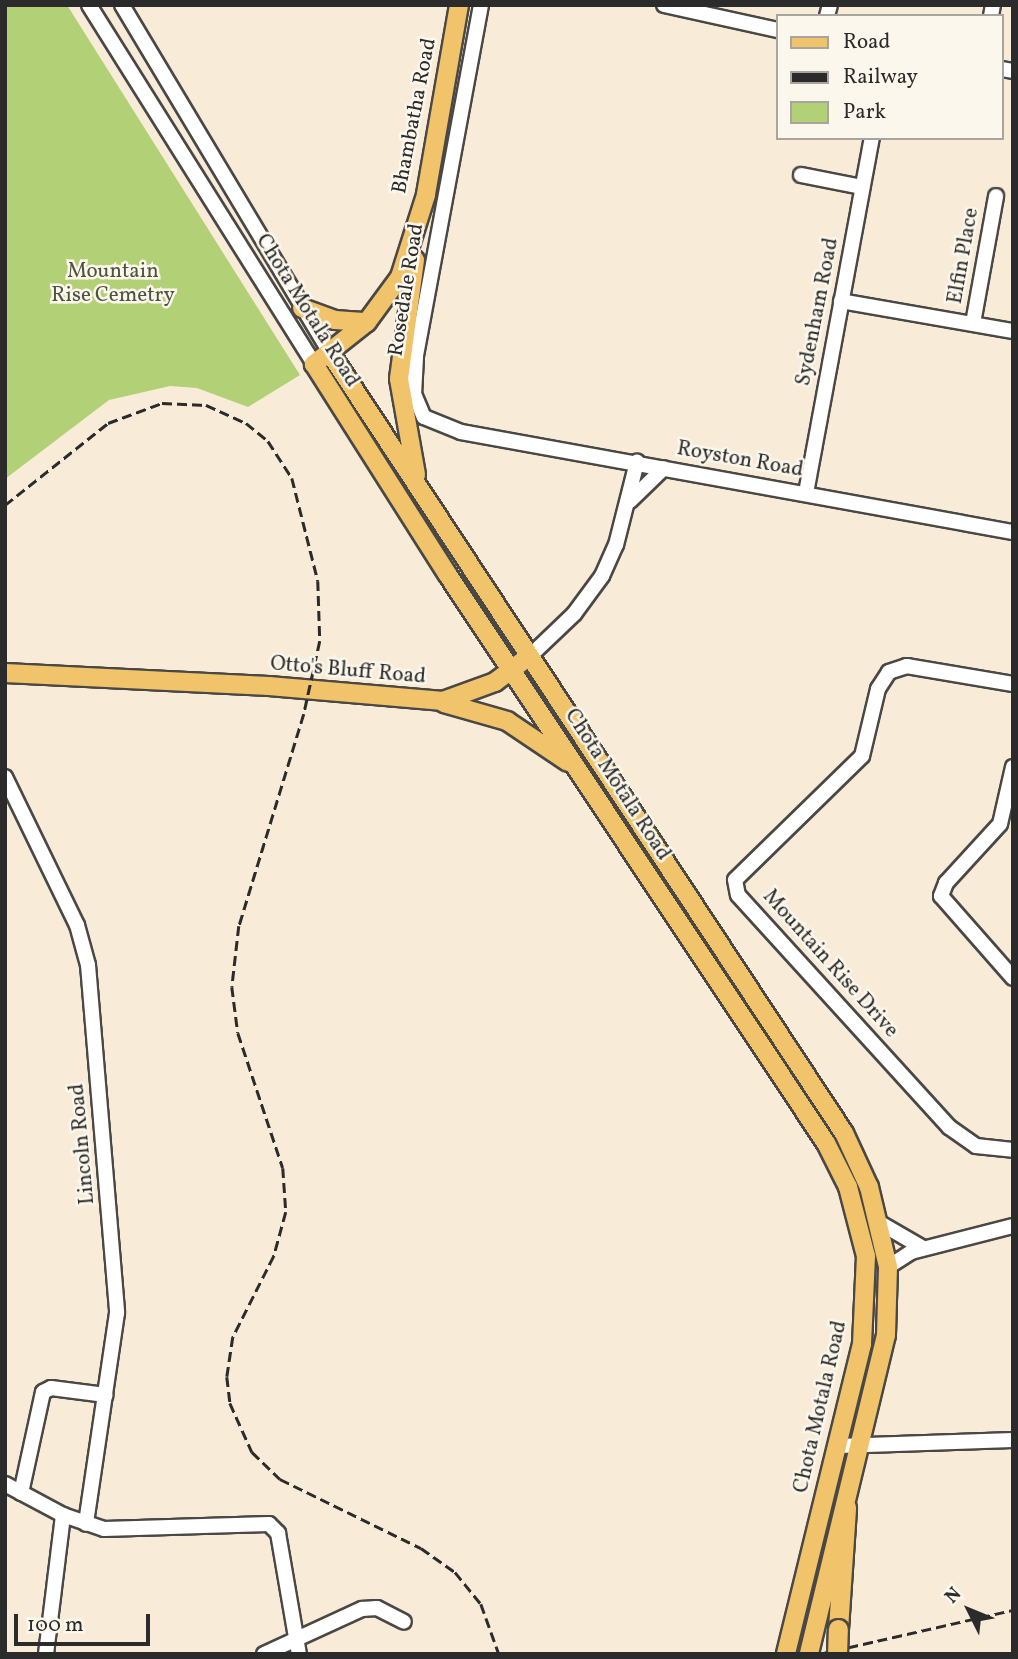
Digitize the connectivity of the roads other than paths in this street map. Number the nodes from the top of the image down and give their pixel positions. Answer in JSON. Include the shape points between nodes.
{"nodes":[{"id":1,"x":89,"y":5,"type":"edge"},
{"id":2,"x":122,"y":5,"type":"edge"},
{"id":3,"x":459,"y":5,"type":"edge"},
{"id":4,"x":481,"y":5,"type":"edge"},
{"id":5,"x":664,"y":5,"type":"edge"},
{"id":6,"x":776,"y":30,"type":"edge"},
{"id":7,"x":872,"y":140,"type":"edge"},
{"id":8,"x":801,"y":175,"type":"dead end"},
{"id":9,"x":862,"y":187,"type":"junction"},
{"id":10,"x":426,"y":195,"type":"junction"},
{"id":11,"x":996,"y":196,"type":"dead end"},
{"id":12,"x":841,"y":301,"type":"junction"},
{"id":13,"x":302,"y":308,"type":"junction"},
{"id":14,"x":367,"y":321,"type":"junction"},
{"id":15,"x":973,"y":323,"type":"junction"},
{"id":16,"x":1013,"y":331,"type":"edge"},
{"id":17,"x":330,"y":353,"type":"junction"},
{"id":18,"x":314,"y":363,"type":"junction"},
{"id":19,"x":461,"y":432,"type":"joint"},
{"id":20,"x":617,"y":458,"type":"junction"},
{"id":21,"x":637,"y":462,"type":"junction"},
{"id":22,"x":664,"y":468,"type":"junction"},
{"id":23,"x":419,"y":485,"type":"junction"},
{"id":24,"x":631,"y":486,"type":"junction"},
{"id":25,"x":806,"y":493,"type":"junction"},
{"id":26,"x":626,"y":506,"type":"junction"},
{"id":27,"x":1013,"y":531,"type":"edge"},
{"id":28,"x":496,"y":645,"type":"junction"},
{"id":29,"x":530,"y":656,"type":"junction"},
{"id":30,"x":514,"y":670,"type":"junction"},
{"id":31,"x":5,"y":673,"type":"edge"},
{"id":32,"x":1013,"y":684,"type":"edge"},
{"id":33,"x":438,"y":701,"type":"junction"},
{"id":34,"x":1013,"y":766,"type":"edge"},
{"id":35,"x":5,"y":776,"type":"edge"},
{"id":36,"x":584,"y":776,"type":"junction"},
{"id":37,"x":1013,"y":978,"type":"edge"},
{"id":38,"x":1013,"y":1150,"type":"edge"},
{"id":39,"x":880,"y":1223,"type":"junction"},
{"id":40,"x":1013,"y":1226,"type":"edge"},
{"id":41,"x":923,"y":1248,"type":"junction"},
{"id":42,"x":888,"y":1267,"type":"junction"},
{"id":43,"x":106,"y":1395,"type":"junction"},
{"id":44,"x":1013,"y":1440,"type":"edge"},
{"id":45,"x":838,"y":1446,"type":"junction"},
{"id":46,"x":862,"y":1447,"type":"junction"},
{"id":47,"x":5,"y":1484,"type":"edge"},
{"id":48,"x":21,"y":1493,"type":"junction"},
{"id":49,"x":846,"y":1507,"type":"junction"},
{"id":50,"x":63,"y":1515,"type":"junction"},
{"id":51,"x":86,"y":1524,"type":"junction"},
{"id":52,"x":404,"y":1622,"type":"dead end"},
{"id":53,"x":297,"y":1647,"type":"edge"},
{"id":54,"x":46,"y":1654,"type":"edge"},
{"id":55,"x":264,"y":1654,"type":"edge"},
{"id":56,"x":786,"y":1654,"type":"edge"},
{"id":57,"x":809,"y":1654,"type":"edge"},
{"id":58,"x":837,"y":1654,"type":"edge"}],
"edges":[{"from":1,"to":18,"type":"street","name":"Chota Motala Road"},
{"from":2,"to":13,"type":"street","name":"Chota Motala Road"},
{"from":3,"to":10,"type":"main road","name":"Bhambatha Road"},
{"from":4,"to":19,"type":"street","name":"Rosedale Road","via":[[445,189],[414,394],[417,407],[432,424]]},
{"from":5,"to":6,"type":"street"},
{"from":7,"to":9,"type":"street","name":"Sydenham Road"},
{"from":8,"to":9,"type":"street"},
{"from":9,"to":12,"type":"street","name":"Sydenham Road"},
{"from":10,"to":14,"type":"main road","name":"Bhambatha Road","via":[[400,277]]},
{"from":10,"to":23,"type":"main road","via":[[399,379]]},
{"from":11,"to":15,"type":"street","name":"Elfin Place"},
{"from":12,"to":15,"type":"street"},
{"from":12,"to":25,"type":"street","name":"Sydenham Road"},
{"from":13,"to":14,"type":"main road","via":[[335,320]]},
{"from":13,"to":17,"type":"street","name":"Chota Motala Road"},
{"from":14,"to":17,"type":"main road","name":"Bhambatha Road"},
{"from":15,"to":16,"type":"street"},
{"from":17,"to":18,"type":"main road","name":"Bhambatha Road"},
{"from":17,"to":23,"type":"main road","name":"Chota Motala Road"},
{"from":18,"to":28,"type":"main road","name":"Chota Motala Road"},
{"from":19,"to":20,"type":"street","name":"Royston Road"},
{"from":20,"to":21,"type":"street","name":"Royston Road"},
{"from":20,"to":24,"type":"street"},
{"from":21,"to":22,"type":"street","name":"Royston Road"},
{"from":21,"to":24,"type":"street","name":"Otto's Bluff Road"},
{"from":22,"to":25,"type":"street","name":"Royston Road"},
{"from":22,"to":26,"type":"street","via":[[645,481]]},
{"from":23,"to":29,"type":"main road","name":"Chota Motala Road"},
{"from":24,"to":26,"type":"street","name":"Otto's Bluff Road"},
{"from":25,"to":27,"type":"street","name":"Royston Road"},
{"from":26,"to":29,"type":"street","name":"Otto's Bluff Road","via":[[602,576],[574,614]]},
{"from":28,"to":30,"type":"main road","name":"Chota Motala Road"},
{"from":28,"to":33,"type":"main road","via":[[496,661],[486,677]]},
{"from":29,"to":30,"type":"main road","name":"Otto's Bluff Road"},
{"from":29,"to":39,"type":"main road","name":"Chota Motala Road","via":[[844,1133]]},
{"from":30,"to":33,"type":"main road","name":"Otto's Bluff Road","via":[[477,691]]},
{"from":30,"to":36,"type":"main road","name":"Chota Motala Road"},
{"from":31,"to":33,"type":"main road","name":"Otto's Bluff Road","via":[[269,686]]},
{"from":32,"to":38,"type":"street","name":"Mountain Rise Drive","via":[[907,666],[888,671],[878,690],[862,756],[759,851],[735,880],[738,895],[949,1127],[976,1146]]},
{"from":33,"to":36,"type":"main road","via":[[507,721]]},
{"from":34,"to":37,"type":"street","via":[[1000,824],[946,883],[941,896]]},
{"from":35,"to":43,"type":"street","name":"Lincoln Road","via":[[76,925],[88,965],[117,1313]]},
{"from":36,"to":45,"type":"main road","name":"Chota Motala Road","via":[[826,1143],[848,1187],[866,1256],[867,1299],[862,1344]]},
{"from":39,"to":41,"type":"street"},
{"from":39,"to":42,"type":"main road","name":"Chota Motala Road"},
{"from":40,"to":41,"type":"street"},
{"from":41,"to":42,"type":"street"},
{"from":42,"to":46,"type":"main road","name":"Chota Motala Road","via":[[886,1335]]},
{"from":43,"to":48,"type":"street","via":[[51,1388],[43,1392]]},
{"from":43,"to":51,"type":"street","name":"Lincoln Road"},
{"from":44,"to":46,"type":"street"},
{"from":45,"to":46,"type":"street"},
{"from":45,"to":56,"type":"main road","name":"Chota Motala Road"},
{"from":46,"to":49,"type":"main road","name":"Chota Motala Road"},
{"from":47,"to":48,"type":"street"},
{"from":48,"to":50,"type":"street"},
{"from":49,"to":57,"type":"main road","name":"Chota Motala Road"},
{"from":49,"to":58,"type":"highway","bridge":true},
{"from":50,"to":51,"type":"street"},
{"from":50,"to":54,"type":"street"},
{"from":51,"to":53,"type":"street","via":[[132,1531],[269,1524],[278,1533]]},
{"from":52,"to":53,"type":"street","via":[[377,1608],[362,1609]]},
{"from":53,"to":55,"type":"street"}]}
